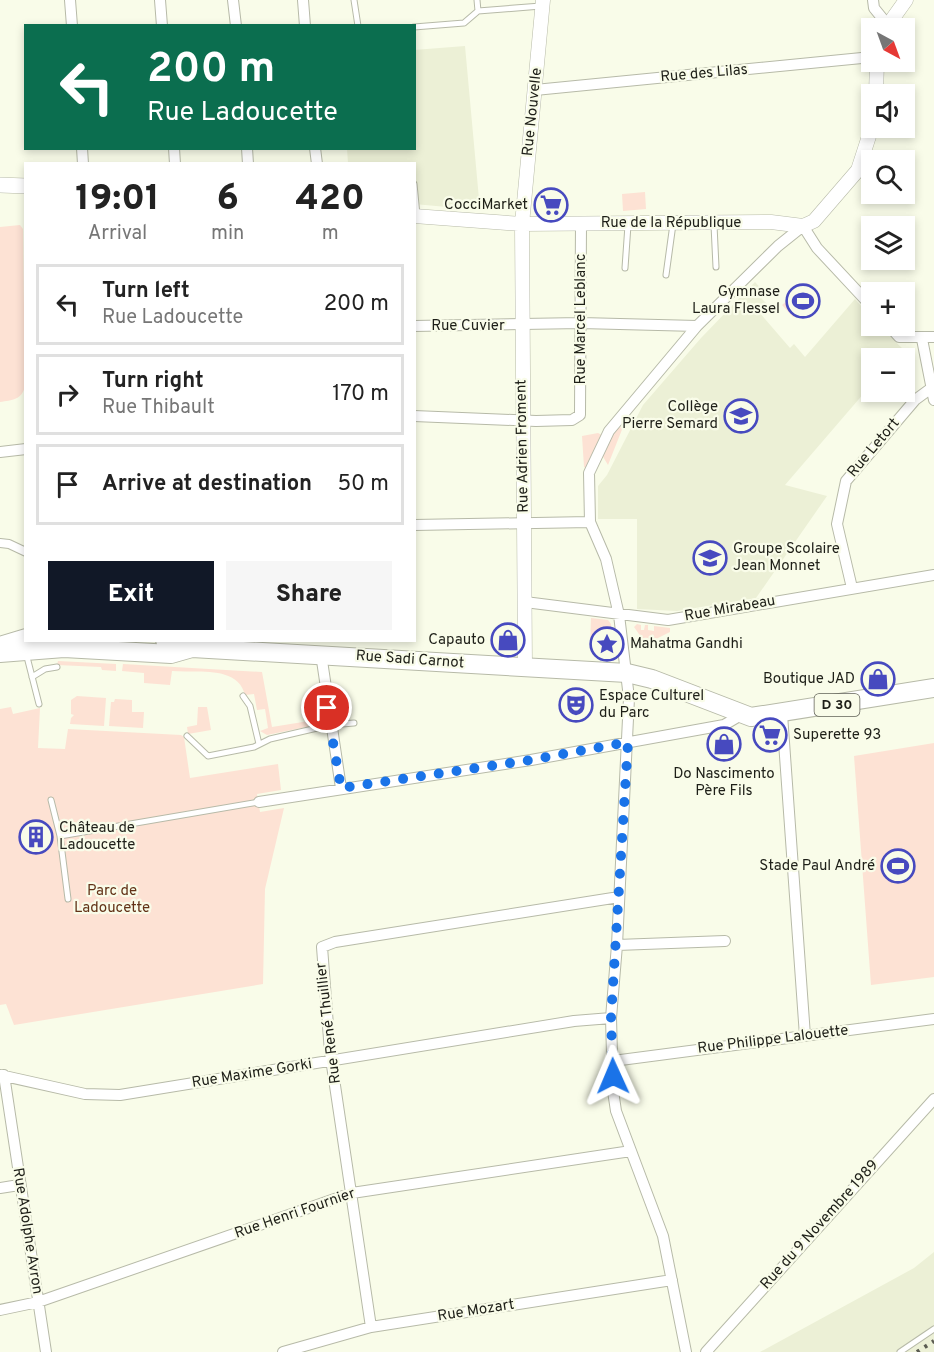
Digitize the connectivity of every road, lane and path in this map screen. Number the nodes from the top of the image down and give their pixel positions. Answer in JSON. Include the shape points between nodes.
{"nodes":[{"id":1,"x":70,"y":0,"type":"edge"},
{"id":2,"x":160,"y":0,"type":"edge"},
{"id":3,"x":233,"y":0,"type":"edge"},
{"id":4,"x":303,"y":0,"type":"edge"},
{"id":5,"x":354,"y":0,"type":"edge"},
{"id":6,"x":477,"y":0,"type":"edge"},
{"id":7,"x":873,"y":0,"type":"edge"},
{"id":8,"x":906,"y":0,"type":"edge"},
{"id":9,"x":543,"y":3,"type":"edge"},
{"id":10,"x":478,"y":11,"type":"junction"},
{"id":11,"x":881,"y":18,"type":"edge"},
{"id":12,"x":892,"y":18,"type":"edge"},
{"id":13,"x":72,"y":24,"type":"edge"},
{"id":14,"x":162,"y":24,"type":"edge"},
{"id":15,"x":236,"y":24,"type":"edge"},
{"id":16,"x":305,"y":24,"type":"edge"},
{"id":17,"x":358,"y":24,"type":"edge"},
{"id":18,"x":416,"y":27,"type":"edge"},
{"id":19,"x":861,"y":58,"type":"edge"},
{"id":20,"x":536,"y":90,"type":"junction"},
{"id":21,"x":868,"y":138,"type":"edge"},
{"id":22,"x":0,"y":185,"type":"edge"},
{"id":23,"x":24,"y":186,"type":"edge"},
{"id":24,"x":416,"y":216,"type":"edge"},
{"id":25,"x":581,"y":223,"type":"junction"},
{"id":26,"x":628,"y":223,"type":"junction"},
{"id":27,"x":714,"y":223,"type":"junction"},
{"id":28,"x":522,"y":224,"type":"junction"},
{"id":29,"x":673,"y":224,"type":"junction"},
{"id":30,"x":803,"y":226,"type":"junction"},
{"id":31,"x":716,"y":267,"type":"dead end"},
{"id":32,"x":625,"y":268,"type":"dead end"},
{"id":33,"x":666,"y":275,"type":"dead end"},
{"id":34,"x":861,"y":295,"type":"edge"},
{"id":35,"x":581,"y":323,"type":"junction"},
{"id":36,"x":416,"y":326,"type":"edge"},
{"id":37,"x":522,"y":326,"type":"junction"},
{"id":38,"x":697,"y":326,"type":"junction"},
{"id":39,"x":898,"y":336,"type":"edge"},
{"id":40,"x":934,"y":337,"type":"edge"},
{"id":41,"x":922,"y":339,"type":"junction"},
{"id":42,"x":932,"y":395,"type":"edge"},
{"id":43,"x":416,"y":416,"type":"edge"},
{"id":44,"x":524,"y":420,"type":"junction"},
{"id":45,"x":24,"y":449,"type":"edge"},
{"id":46,"x":0,"y":452,"type":"edge"},
{"id":47,"x":590,"y":522,"type":"junction"},
{"id":48,"x":525,"y":523,"type":"junction"},
{"id":49,"x":416,"y":525,"type":"edge"},
{"id":50,"x":0,"y":543,"type":"edge"},
{"id":51,"x":24,"y":551,"type":"edge"},
{"id":52,"x":934,"y":575,"type":"edge"},
{"id":53,"x":852,"y":588,"type":"junction"},
{"id":54,"x":525,"y":602,"type":"junction"},
{"id":55,"x":620,"y":615,"type":"junction"},
{"id":56,"x":172,"y":642,"type":"edge"},
{"id":57,"x":26,"y":645,"type":"edge"},
{"id":58,"x":0,"y":646,"type":"edge"},
{"id":59,"x":126,"y":646,"type":"edge"},
{"id":60,"x":192,"y":648,"type":"junction"},
{"id":61,"x":0,"y":653,"type":"edge"},
{"id":62,"x":321,"y":654,"type":"junction"},
{"id":63,"x":57,"y":667,"type":"dead end"},
{"id":64,"x":525,"y":667,"type":"junction"},
{"id":65,"x":627,"y":673,"type":"junction"},
{"id":66,"x":32,"y":677,"type":"junction"},
{"id":67,"x":934,"y":688,"type":"edge"},
{"id":68,"x":243,"y":696,"type":"dead end"},
{"id":69,"x":39,"y":705,"type":"dead end"},
{"id":70,"x":782,"y":714,"type":"junction"},
{"id":71,"x":741,"y":715,"type":"junction"},
{"id":72,"x":354,"y":723,"type":"dead end"},
{"id":73,"x":330,"y":725,"type":"junction"},
{"id":74,"x":187,"y":736,"type":"dead end"},
{"id":75,"x":628,"y":742,"type":"junction"},
{"id":76,"x":260,"y":744,"type":"junction"},
{"id":77,"x":341,"y":788,"type":"junction"},
{"id":78,"x":51,"y":800,"type":"dead end"},
{"id":79,"x":259,"y":802,"type":"joint"},
{"id":80,"x":60,"y":836,"type":"junction"},
{"id":81,"x":619,"y":897,"type":"junction"},
{"id":82,"x":68,"y":899,"type":"dead end"},
{"id":83,"x":725,"y":941,"type":"dead end"},
{"id":84,"x":617,"y":945,"type":"junction"},
{"id":85,"x":611,"y":1018,"type":"junction"},
{"id":86,"x":934,"y":1019,"type":"edge"},
{"id":87,"x":805,"y":1036,"type":"junction"},
{"id":88,"x":332,"y":1060,"type":"junction"},
{"id":89,"x":612,"y":1061,"type":"junction"},
{"id":90,"x":2,"y":1075,"type":"edge"},
{"id":91,"x":934,"y":1099,"type":"edge"},
{"id":92,"x":631,"y":1151,"type":"junction"},
{"id":93,"x":19,"y":1185,"type":"junction"},
{"id":94,"x":0,"y":1188,"type":"edge"},
{"id":95,"x":352,"y":1193,"type":"junction"},
{"id":96,"x":672,"y":1280,"type":"junction"},
{"id":97,"x":38,"y":1302,"type":"junction"},
{"id":98,"x":0,"y":1310,"type":"edge"},
{"id":99,"x":371,"y":1327,"type":"junction"},
{"id":100,"x":934,"y":1329,"type":"edge"},
{"id":101,"x":46,"y":1352,"type":"edge"},
{"id":102,"x":283,"y":1352,"type":"edge"},
{"id":103,"x":686,"y":1352,"type":"edge"},
{"id":104,"x":706,"y":1352,"type":"edge"},
{"id":105,"x":900,"y":1352,"type":"edge"}],
"edges":[{"from":1,"to":13,"type":"street"},
{"from":2,"to":14,"type":"street"},
{"from":3,"to":15,"type":"street"},
{"from":4,"to":16,"type":"street"},
{"from":5,"to":17,"type":"lane"},
{"from":6,"to":10,"type":"lane"},
{"from":7,"to":11,"type":"street"},
{"from":8,"to":12,"type":"street"},
{"from":9,"to":10,"type":"lane"},
{"from":9,"to":20,"type":"street","name":"Rue Nouvelle"},
{"from":10,"to":18,"type":"lane","via":[[464,23]]},
{"from":19,"to":20,"type":"street","name":"Rue des Lilas"},
{"from":20,"to":28,"type":"street","name":"Rue Nouvelle"},
{"from":21,"to":30,"type":"street","via":[[858,170],[820,215]]},
{"from":22,"to":23,"type":"main road"},
{"from":24,"to":28,"type":"street","name":"Rue de la République"},
{"from":25,"to":26,"type":"street","name":"Rue de la République"},
{"from":25,"to":28,"type":"street","name":"Rue de la République"},
{"from":25,"to":35,"type":"street","name":"Rue Marcel Leblanc"},
{"from":26,"to":29,"type":"street","name":"Rue de la République"},
{"from":26,"to":32,"type":"lane"},
{"from":27,"to":29,"type":"street","name":"Rue de la République"},
{"from":27,"to":30,"type":"street","name":"Rue de la République"},
{"from":27,"to":31,"type":"lane"},
{"from":28,"to":37,"type":"street","name":"Rue Adrien Froment"},
{"from":29,"to":33,"type":"lane"},
{"from":30,"to":34,"type":"street","via":[[817,248]]},
{"from":30,"to":38,"type":"street"},
{"from":35,"to":37,"type":"street","name":"Rue Cuvier"},
{"from":35,"to":38,"type":"street","name":"Rue Cuvier"},
{"from":35,"to":44,"type":"street","name":"Rue Marcel Leblanc","via":[[580,415],[573,420]]},
{"from":36,"to":37,"type":"street","name":"Rue Cuvier"},
{"from":37,"to":44,"type":"street","name":"Rue Adrien Froment"},
{"from":38,"to":47,"type":"street","via":[[609,431],[589,473]]},
{"from":39,"to":41,"type":"street"},
{"from":40,"to":41,"type":"street"},
{"from":41,"to":42,"type":"street"},
{"from":42,"to":53,"type":"street","name":"Rue Letort","via":[[915,400],[846,481],[837,524]]},
{"from":43,"to":44,"type":"street"},
{"from":44,"to":48,"type":"street","name":"Rue Adrien Froment"},
{"from":45,"to":46,"type":"street"},
{"from":47,"to":48,"type":"street"},
{"from":47,"to":55,"type":"street","via":[[606,558]]},
{"from":48,"to":49,"type":"street"},
{"from":48,"to":54,"type":"street","name":"Rue Adrien Froment"},
{"from":50,"to":51,"type":"street"},
{"from":52,"to":53,"type":"street","name":"Rue Mirabeau"},
{"from":53,"to":55,"type":"street","name":"Rue Mirabeau","via":[[668,620]]},
{"from":54,"to":55,"type":"street","name":"Rue Mirabeau"},
{"from":54,"to":64,"type":"street","name":"Rue Adrien Froment"},
{"from":55,"to":65,"type":"street"},
{"from":56,"to":60,"type":"main road","name":"Rue Sadi Carnot","number":"D 30"},
{"from":57,"to":58,"type":"main road","name":"Rue Sadi Carnot"},
{"from":57,"to":59,"type":"main road","name":"Rue Sadi Carnot"},
{"from":57,"to":61,"type":"main road","name":"Rue Sadi Carnot"},
{"from":57,"to":66,"type":"lane"},
{"from":59,"to":60,"type":"main road","name":"Rue Sadi Carnot","number":"D 30","via":[[171,654]]},
{"from":60,"to":62,"type":"main road","name":"Rue Sadi Carnot","number":"D 30"},
{"from":62,"to":64,"type":"main road","name":"Rue Sadi Carnot","number":"D 30"},
{"from":62,"to":73,"type":"street"},
{"from":63,"to":66,"type":"lane"},
{"from":64,"to":65,"type":"main road","name":"Rue Sadi Carnot","number":"D 30"},
{"from":65,"to":71,"type":"main road","number":"D 30","via":[[652,679]]},
{"from":65,"to":75,"type":"street","via":[[633,712]]},
{"from":66,"to":69,"type":"lane"},
{"from":67,"to":70,"type":"main road","number":"D 30"},
{"from":68,"to":76,"type":"lane","via":[[250,706]]},
{"from":70,"to":71,"type":"main road","number":"D 30"},
{"from":70,"to":87,"type":"street"},
{"from":71,"to":75,"type":"street","via":[[724,725]]},
{"from":72,"to":73,"type":"lane"},
{"from":73,"to":76,"type":"lane","via":[[270,738]]},
{"from":73,"to":77,"type":"street"},
{"from":74,"to":76,"type":"lane","via":[[208,756]]},
{"from":75,"to":77,"type":"street"},
{"from":75,"to":81,"type":"street"},
{"from":77,"to":79,"type":"street"},
{"from":78,"to":80,"type":"lane"},
{"from":79,"to":80,"type":"lane"},
{"from":80,"to":82,"type":"lane"},
{"from":81,"to":84,"type":"street"},
{"from":81,"to":88,"type":"street","name":"Rue René Thuillier","via":[[325,944],[321,952]]},
{"from":83,"to":84,"type":"street"},
{"from":84,"to":85,"type":"street"},
{"from":85,"to":88,"type":"street","name":"Rue Maxime Gorki"},
{"from":85,"to":89,"type":"street"},
{"from":86,"to":87,"type":"street","name":"Rue Philippe Lalouette"},
{"from":87,"to":89,"type":"street","name":"Rue Philippe Lalouette"},
{"from":88,"to":90,"type":"street","name":"Rue Maxime Gorki","via":[[104,1096]]},
{"from":88,"to":95,"type":"street","name":"Rue René Thuillier"},
{"from":89,"to":92,"type":"street","via":[[614,1102]]},
{"from":90,"to":93,"type":"street","name":"Rue Adolphe Avron"},
{"from":91,"to":104,"type":"street","name":"Rue du 9 Novembre 1989"},
{"from":92,"to":95,"type":"street","name":"Rue Henri Fournier"},
{"from":92,"to":96,"type":"street","via":[[663,1236]]},
{"from":93,"to":94,"type":"street"},
{"from":93,"to":97,"type":"street","name":"Rue Adolphe Avron"},
{"from":95,"to":97,"type":"street","name":"Rue Henri Fournier"},
{"from":95,"to":99,"type":"street","name":"Rue René Thuillier"},
{"from":96,"to":99,"type":"street","name":"Rue Mozart"},
{"from":96,"to":103,"type":"street"},
{"from":97,"to":98,"type":"street","name":"Rue Henri Fournier"},
{"from":97,"to":101,"type":"street","name":"Rue Adolphe Avron"},
{"from":99,"to":102,"type":"street","name":"Rue Mozart"},
{"from":100,"to":105,"type":"lane"}]}
